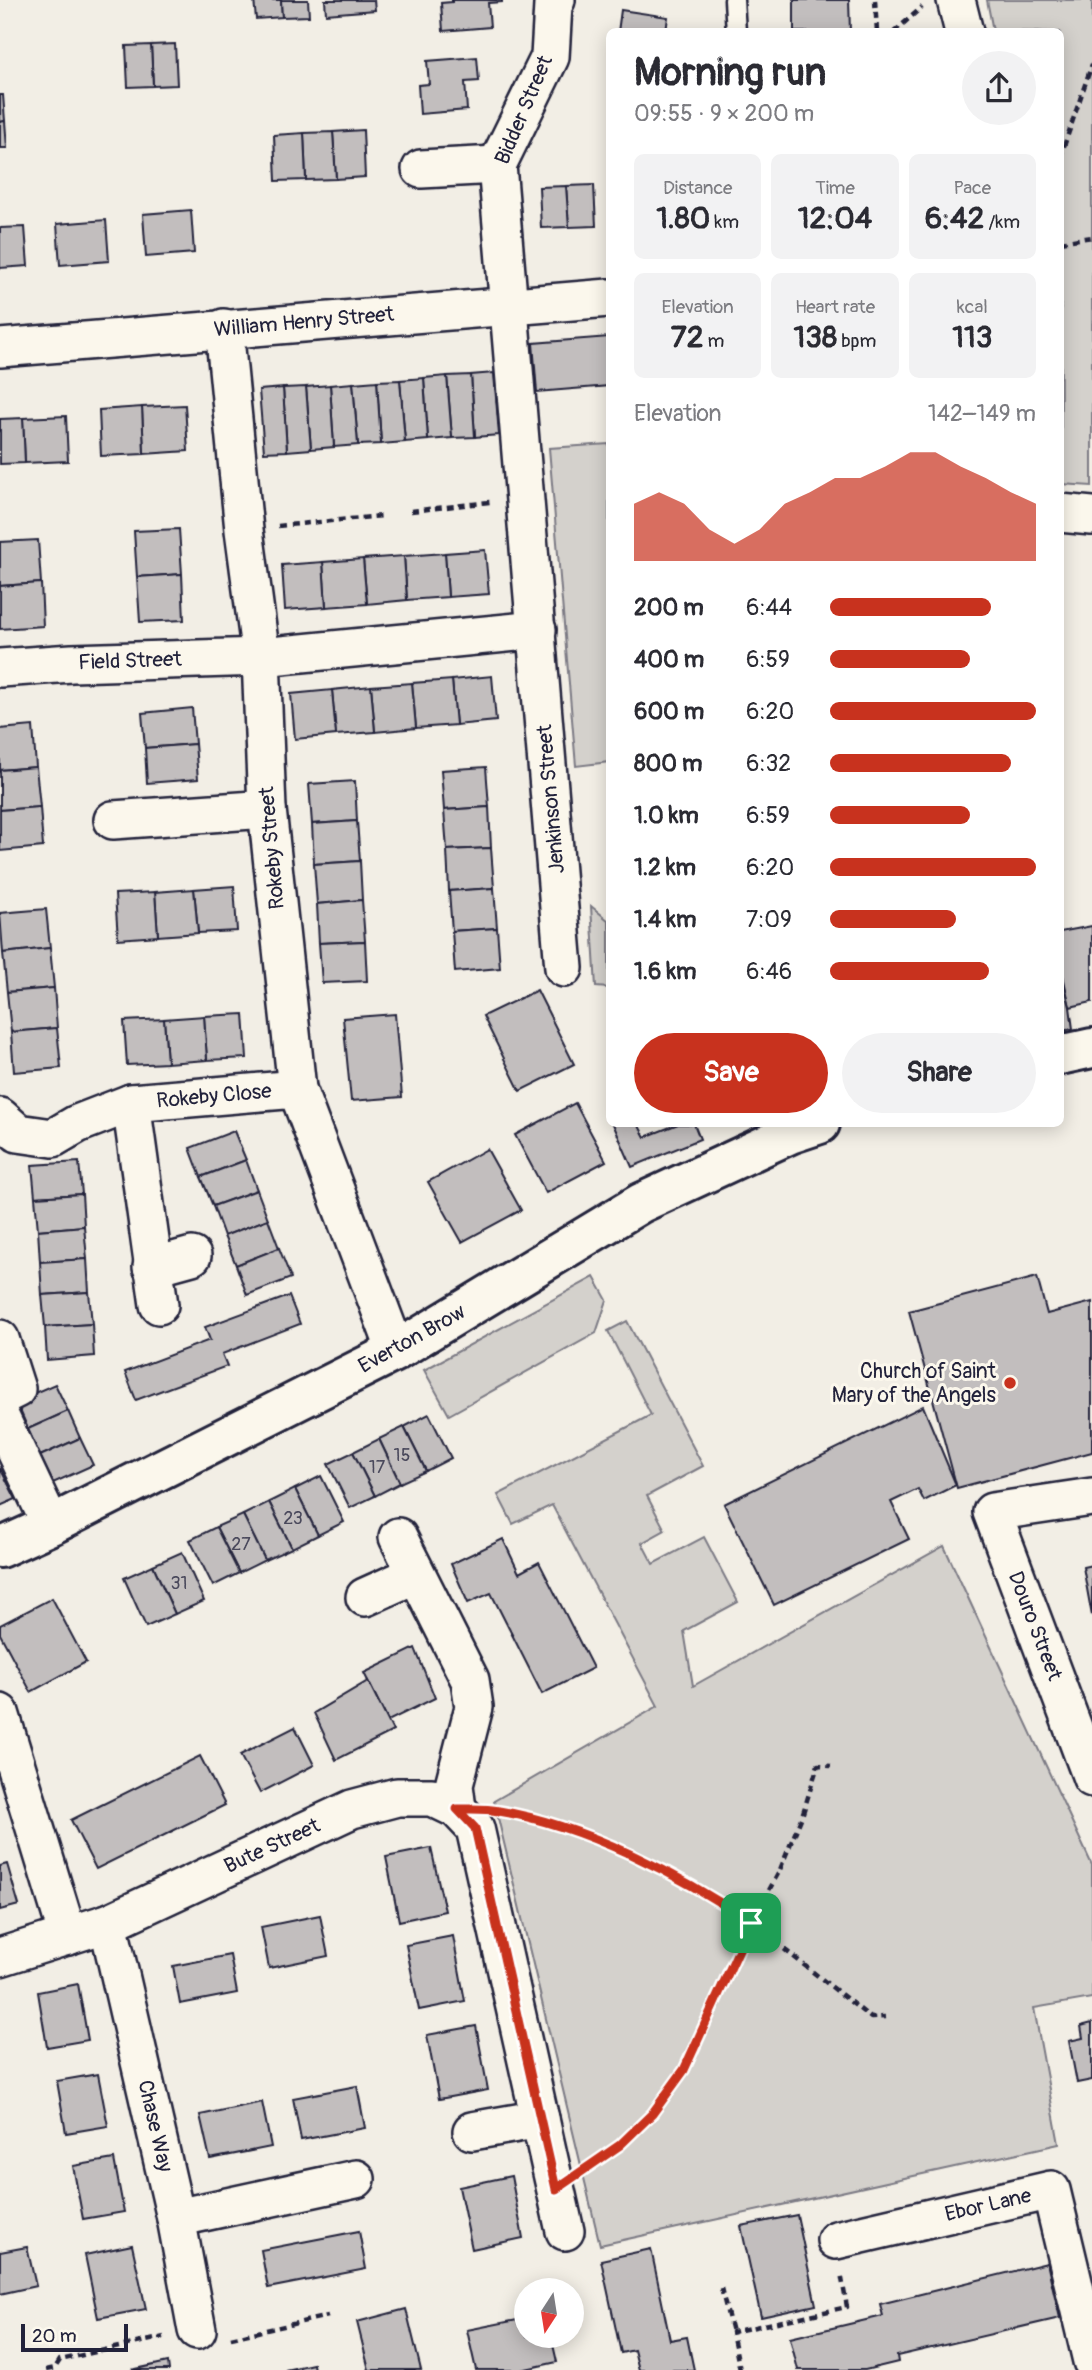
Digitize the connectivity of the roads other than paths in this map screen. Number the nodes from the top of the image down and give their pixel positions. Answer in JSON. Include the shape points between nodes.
{"nodes":[{"id":1,"x":556,"y":0,"type":"edge"},
{"id":2,"x":734,"y":0,"type":"edge"},
{"id":3,"x":956,"y":0,"type":"edge"},
{"id":4,"x":736,"y":28,"type":"edge"},
{"id":5,"x":963,"y":28,"type":"edge"},
{"id":6,"x":496,"y":165,"type":"junction"},
{"id":7,"x":421,"y":169,"type":"dead end"},
{"id":8,"x":606,"y":298,"type":"edge"},
{"id":9,"x":510,"y":305,"type":"junction"},
{"id":10,"x":224,"y":328,"type":"junction"},
{"id":11,"x":0,"y":348,"type":"edge"},
{"id":12,"x":1064,"y":513,"type":"edge"},
{"id":13,"x":1092,"y":516,"type":"edge"},
{"id":14,"x":537,"y":630,"type":"junction"},
{"id":15,"x":261,"y":657,"type":"junction"},
{"id":16,"x":0,"y":668,"type":"edge"},
{"id":17,"x":267,"y":808,"type":"junction"},
{"id":18,"x":113,"y":820,"type":"dead end"},
{"id":19,"x":564,"y":968,"type":"dead end"},
{"id":20,"x":1092,"y":1048,"type":"edge"},
{"id":21,"x":1064,"y":1054,"type":"edge"},
{"id":22,"x":297,"y":1088,"type":"junction"},
{"id":23,"x":131,"y":1103,"type":"junction"},
{"id":24,"x":0,"y":1117,"type":"edge"},
{"id":25,"x":811,"y":1127,"type":"edge"},
{"id":26,"x":192,"y":1256,"type":"dead end"},
{"id":27,"x":152,"y":1267,"type":"junction"},
{"id":28,"x":159,"y":1305,"type":"dead end"},
{"id":29,"x":0,"y":1339,"type":"edge"},
{"id":30,"x":396,"y":1351,"type":"junction"},
{"id":31,"x":0,"y":1397,"type":"edge"},
{"id":32,"x":0,"y":1417,"type":"edge"},
{"id":33,"x":1092,"y":1497,"type":"edge"},
{"id":34,"x":51,"y":1525,"type":"junction"},
{"id":35,"x":398,"y":1537,"type":"dead end"},
{"id":36,"x":0,"y":1548,"type":"edge"},
{"id":37,"x":416,"y":1574,"type":"junction"},
{"id":38,"x":365,"y":1597,"type":"dead end"},
{"id":39,"x":0,"y":1713,"type":"edge"},
{"id":40,"x":1092,"y":1778,"type":"edge"},
{"id":41,"x":466,"y":1818,"type":"junction"},
{"id":42,"x":108,"y":1923,"type":"junction"},
{"id":43,"x":68,"y":1936,"type":"junction"},
{"id":44,"x":0,"y":1957,"type":"edge"},
{"id":45,"x":540,"y":2119,"type":"junction"},
{"id":46,"x":472,"y":2131,"type":"dead end"},
{"id":47,"x":356,"y":2179,"type":"dead end"},
{"id":48,"x":177,"y":2218,"type":"junction"},
{"id":49,"x":565,"y":2231,"type":"dead end"},
{"id":50,"x":836,"y":2240,"type":"road end"},
{"id":51,"x":197,"y":2330,"type":"road end"},
{"id":52,"x":1092,"y":2361,"type":"edge"}],
"edges":[{"from":1,"to":6,"type":"street","name":"Bidder Street","via":[[550,57]]},
{"from":2,"to":4,"type":"lane"},
{"from":3,"to":5,"type":"street"},
{"from":6,"to":7,"type":"street"},
{"from":6,"to":9,"type":"street","name":"Bidder Street"},
{"from":8,"to":9,"type":"street","name":"William Henry Street"},
{"from":9,"to":10,"type":"street","name":"William Henry Street"},
{"from":9,"to":14,"type":"street","name":"Jenkinson Street"},
{"from":10,"to":11,"type":"street","name":"William Henry Street"},
{"from":10,"to":15,"type":"street","name":"Rokeby Street"},
{"from":12,"to":13,"type":"street"},
{"from":14,"to":15,"type":"street"},
{"from":14,"to":19,"type":"street","name":"Jenkinson Street"},
{"from":15,"to":16,"type":"street","name":"Field Street"},
{"from":15,"to":17,"type":"street","name":"Rokeby Street"},
{"from":17,"to":18,"type":"street"},
{"from":17,"to":22,"type":"street","name":"Rokeby Street"},
{"from":20,"to":21,"type":"street"},
{"from":22,"to":23,"type":"street","name":"Rokeby Close"},
{"from":22,"to":30,"type":"street","name":"Rokeby Street"},
{"from":23,"to":24,"type":"street","name":"Rokeby Close","via":[[53,1138],[18,1133]]},
{"from":23,"to":27,"type":"street","name":"Rokeby Close"},
{"from":25,"to":30,"type":"street","name":"Everton Brow","via":[[642,1203]]},
{"from":26,"to":27,"type":"street"},
{"from":27,"to":28,"type":"street","name":"Rokeby Close"},
{"from":29,"to":31,"type":"street","via":[[16,1389]]},
{"from":30,"to":34,"type":"street","name":"Everton Brow"},
{"from":32,"to":34,"type":"street"},
{"from":33,"to":40,"type":"street","name":"Douro Street","via":[[992,1512]]},
{"from":34,"to":36,"type":"street","name":"Everton Brow"},
{"from":35,"to":37,"type":"street"},
{"from":37,"to":38,"type":"street"},
{"from":37,"to":41,"type":"street","via":[[470,1680],[474,1707],[454,1785]]},
{"from":39,"to":43,"type":"street"},
{"from":41,"to":42,"type":"street","name":"Bute Street","via":[[432,1797],[397,1797],[352,1809]]},
{"from":41,"to":45,"type":"street"},
{"from":42,"to":43,"type":"street","name":"Bute Street"},
{"from":42,"to":48,"type":"street","name":"Chase Way"},
{"from":43,"to":44,"type":"street","name":"Bute Street"},
{"from":45,"to":46,"type":"street"},
{"from":45,"to":49,"type":"street"},
{"from":47,"to":48,"type":"street"},
{"from":48,"to":51,"type":"street","name":"Chase Way"},
{"from":50,"to":52,"type":"street","name":"Ebor Lane","via":[[1051,2190]]}]}
